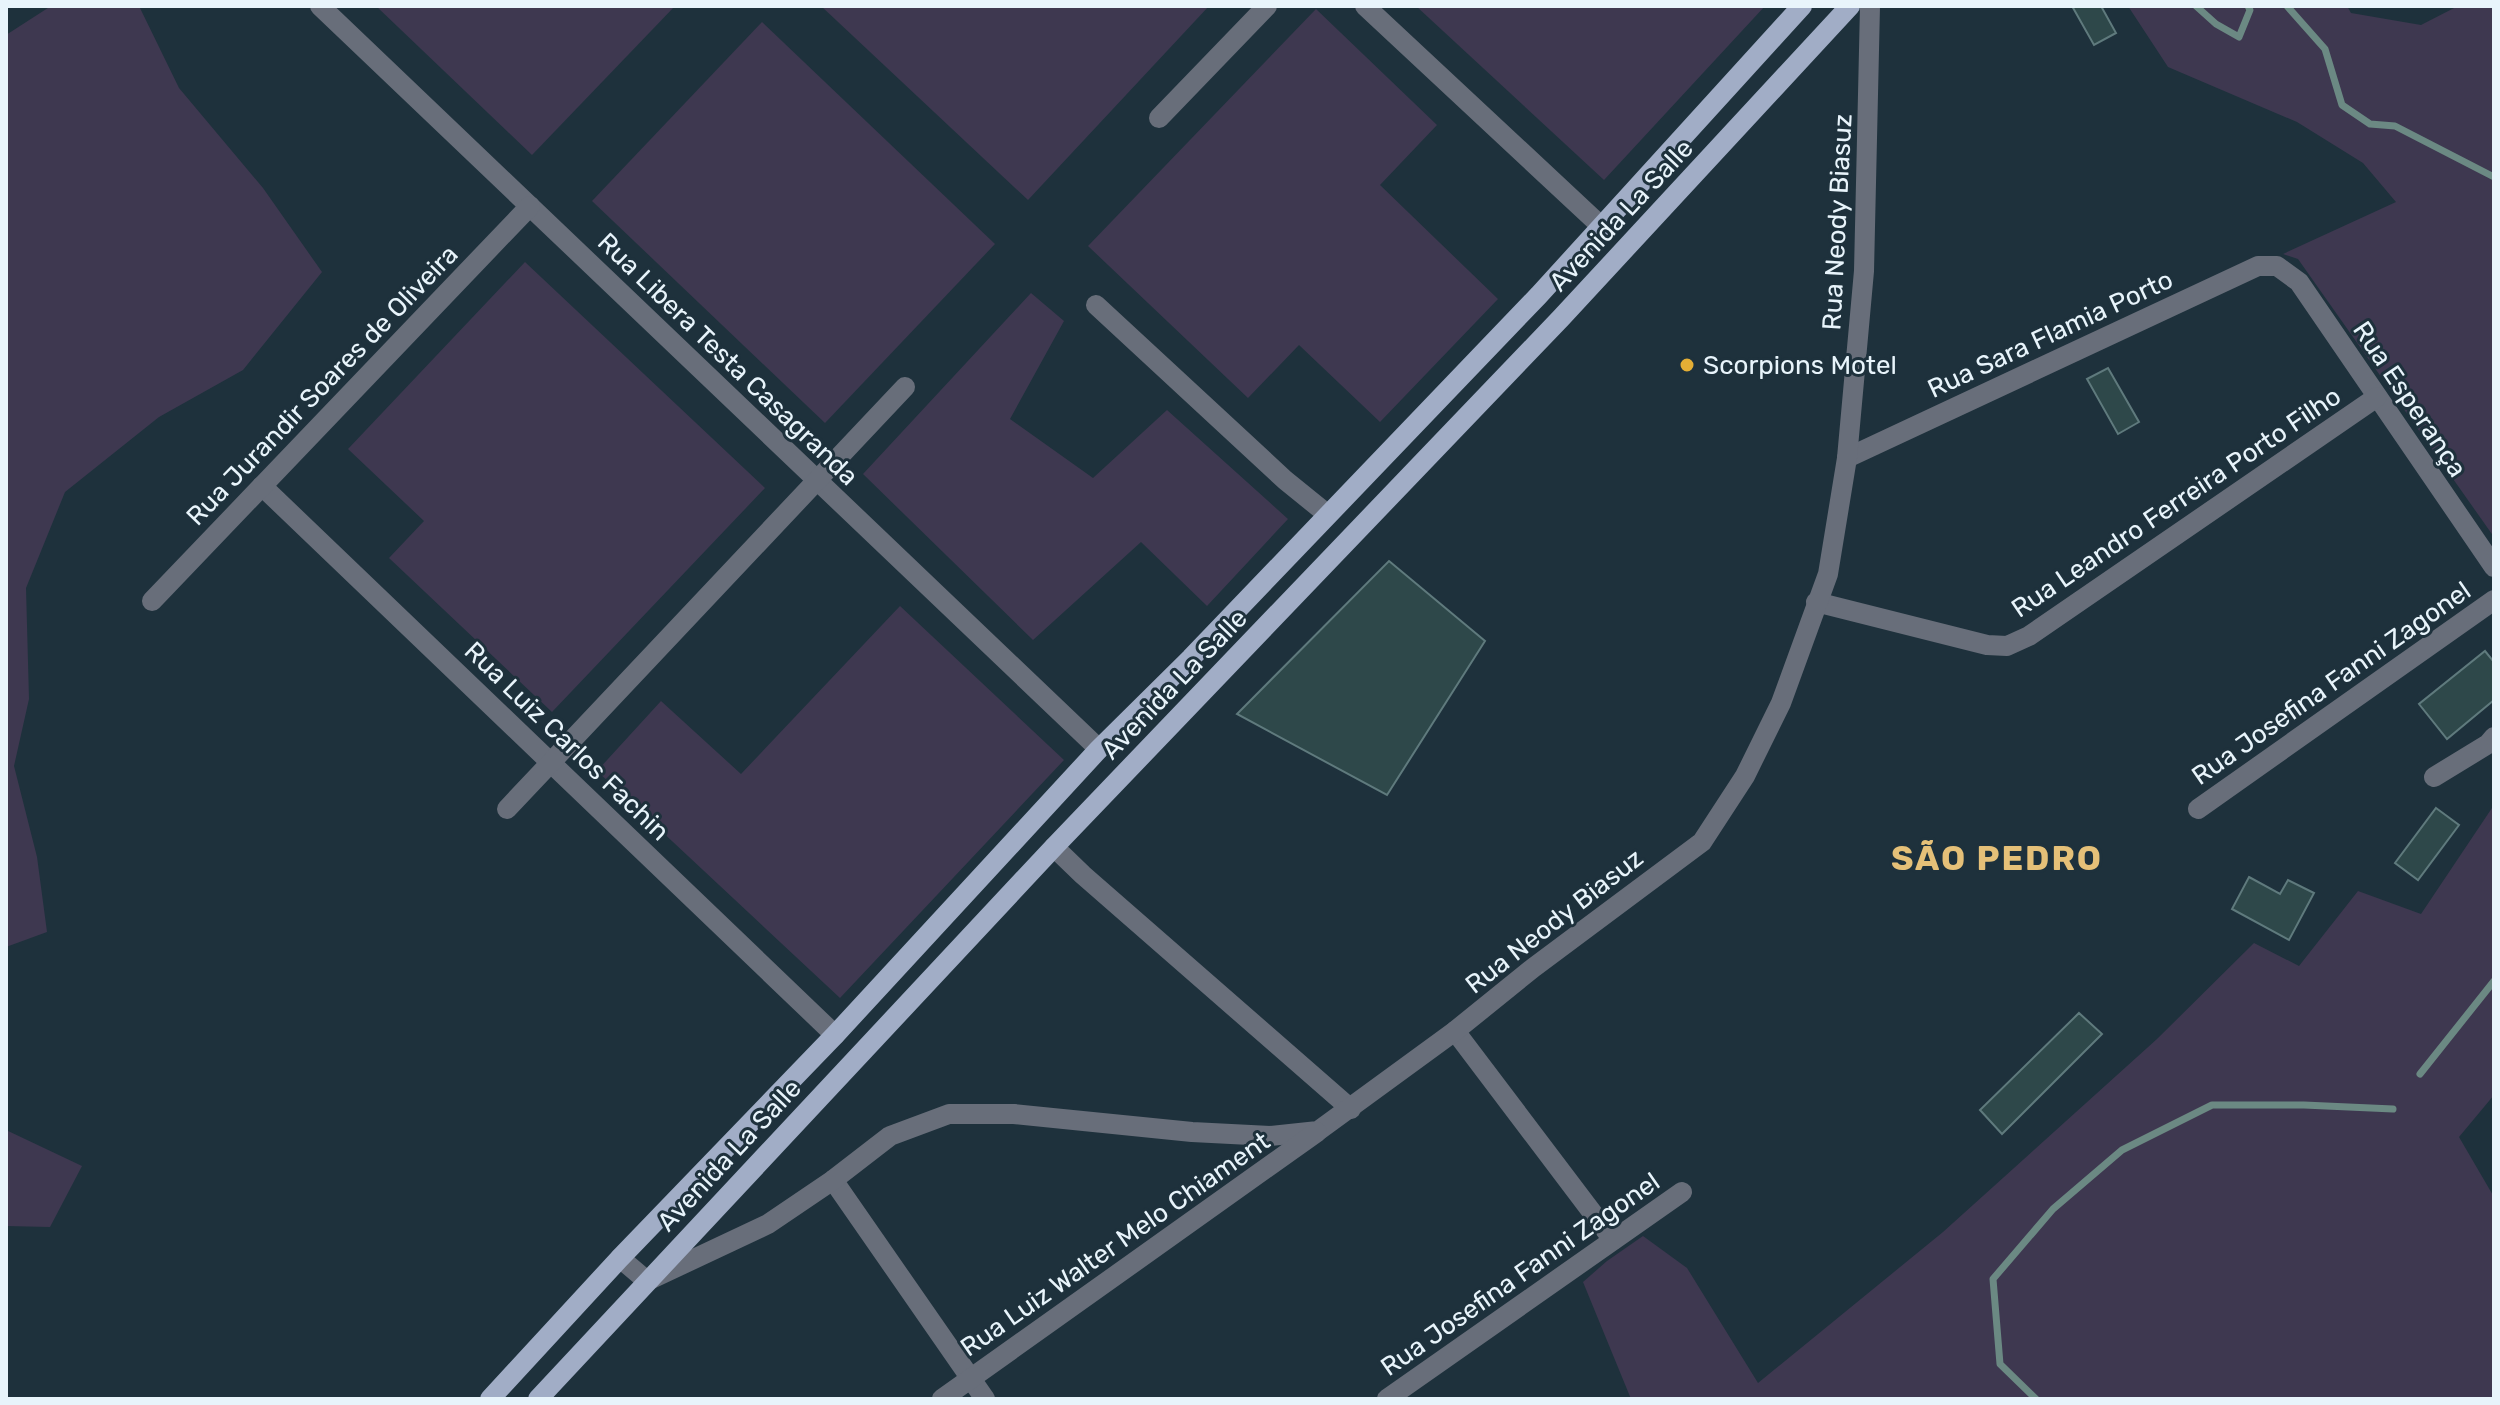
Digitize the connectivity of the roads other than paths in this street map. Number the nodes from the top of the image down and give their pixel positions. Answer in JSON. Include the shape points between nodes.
{"nodes":[{"id":1,"x":320,"y":6,"type":"edge"},
{"id":2,"x":1267,"y":6,"type":"edge"},
{"id":3,"x":1365,"y":6,"type":"edge"},
{"id":4,"x":1802,"y":6,"type":"edge"},
{"id":5,"x":1850,"y":6,"type":"edge"},
{"id":6,"x":1870,"y":6,"type":"edge"},
{"id":7,"x":1159,"y":118,"type":"dead end"},
{"id":8,"x":530,"y":206,"type":"junction"},
{"id":9,"x":1602,"y":227,"type":"junction"},
{"id":10,"x":2277,"y":266,"type":"joint"},
{"id":11,"x":1539,"y":295,"type":"junction"},
{"id":12,"x":1096,"y":305,"type":"dead end"},
{"id":13,"x":1561,"y":318,"type":"junction"},
{"id":14,"x":905,"y":387,"type":"dead end"},
{"id":15,"x":2377,"y":397,"type":"junction"},
{"id":16,"x":1847,"y":458,"type":"junction"},
{"id":17,"x":817,"y":480,"type":"junction"},
{"id":18,"x":262,"y":486,"type":"junction"},
{"id":19,"x":1327,"y":514,"type":"junction"},
{"id":20,"x":2494,"y":567,"type":"edge"},
{"id":21,"x":2494,"y":600,"type":"edge"},
{"id":22,"x":152,"y":601,"type":"dead end"},
{"id":23,"x":1816,"y":602,"type":"junction"},
{"id":24,"x":1191,"y":658,"type":"junction"},
{"id":25,"x":1214,"y":680,"type":"junction"},
{"id":26,"x":2494,"y":737,"type":"edge"},
{"id":27,"x":1099,"y":749,"type":"junction"},
{"id":28,"x":551,"y":762,"type":"junction"},
{"id":29,"x":2434,"y":777,"type":"dead end"},
{"id":30,"x":507,"y":809,"type":"dead end"},
{"id":31,"x":2198,"y":809,"type":"dead end"},
{"id":32,"x":1054,"y":847,"type":"junction"},
{"id":33,"x":1455,"y":1031,"type":"junction"},
{"id":34,"x":835,"y":1035,"type":"junction"},
{"id":35,"x":1351,"y":1109,"type":"junction"},
{"id":36,"x":1318,"y":1131,"type":"junction"},
{"id":37,"x":833,"y":1180,"type":"junction"},
{"id":38,"x":1682,"y":1192,"type":"dead end"},
{"id":39,"x":1613,"y":1240,"type":"junction"},
{"id":40,"x":620,"y":1258,"type":"junction"},
{"id":41,"x":647,"y":1281,"type":"junction"},
{"id":42,"x":970,"y":1379,"type":"junction"},
{"id":43,"x":539,"y":1398,"type":"edge"},
{"id":44,"x":490,"y":1399,"type":"edge"},
{"id":45,"x":942,"y":1399,"type":"edge"},
{"id":46,"x":985,"y":1399,"type":"edge"},
{"id":47,"x":1387,"y":1399,"type":"edge"}],
"edges":[{"from":1,"to":8,"type":"street","name":"Rua Libera Testa Casagranda"},
{"from":2,"to":7,"type":"street"},
{"from":3,"to":9,"type":"street"},
{"from":4,"to":9,"type":"main road","name":"Avenida La Salle"},
{"from":5,"to":13,"type":"main road","name":"Avenida La Salle"},
{"from":6,"to":16,"type":"street","name":"Rua Neody Biasuz","via":[[1864,271]]},
{"from":8,"to":17,"type":"street","name":"Rua Libera Testa Casagranda"},
{"from":8,"to":18,"type":"street","name":"Rua Jurandir Soares de Oliveira"},
{"from":9,"to":11,"type":"main road","name":"Avenida La Salle"},
{"from":10,"to":15,"type":"street","name":"Rua Esperança","via":[[2299,282]]},
{"from":10,"to":16,"type":"street","name":"Rua Sara Flamia Porto","via":[[2258,266]]},
{"from":11,"to":13,"type":"main road"},
{"from":11,"to":19,"type":"main road","name":"Avenida La Salle"},
{"from":12,"to":19,"type":"street"},
{"from":13,"to":25,"type":"main road","name":"Avenida La Salle"},
{"from":14,"to":17,"type":"street"},
{"from":15,"to":20,"type":"street","name":"Rua Esperança"},
{"from":15,"to":23,"type":"street","name":"Rua Leandro Ferreira Porto Filho","via":[[2007,646]]},
{"from":16,"to":23,"type":"street","name":"Rua Neody Biasuz","via":[[1828,574]]},
{"from":17,"to":27,"type":"street","name":"Rua Libera Testa Casagranda"},
{"from":17,"to":28,"type":"street"},
{"from":18,"to":22,"type":"street","name":"Rua Jurandir Soares de Oliveira"},
{"from":18,"to":28,"type":"street","name":"Rua Luiz Carlos Fachin"},
{"from":19,"to":24,"type":"main road","name":"Avenida La Salle"},
{"from":21,"to":31,"type":"street","name":"Rua Josefina Fanni Zagonel"},
{"from":23,"to":33,"type":"street","name":"Rua Neody Biasuz","via":[[1781,703],[1745,776],[1702,842]]},
{"from":24,"to":25,"type":"main road"},
{"from":24,"to":27,"type":"main road","name":"Avenida La Salle"},
{"from":25,"to":32,"type":"main road","name":"Avenida La Salle"},
{"from":26,"to":29,"type":"street"},
{"from":27,"to":34,"type":"main road","name":"Avenida La Salle"},
{"from":28,"to":30,"type":"street"},
{"from":28,"to":34,"type":"street","name":"Rua Luiz Carlos Fachin"},
{"from":32,"to":35,"type":"street"},
{"from":32,"to":41,"type":"main road","name":"Avenida La Salle"},
{"from":33,"to":35,"type":"street","name":"Rua Neody Biasuz"},
{"from":33,"to":39,"type":"street"},
{"from":34,"to":40,"type":"main road","name":"Avenida La Salle"},
{"from":35,"to":36,"type":"street","name":"Rua Neody Biasuz"},
{"from":36,"to":37,"type":"street","name":"Rua Neody Biasuz","via":[[1270,1136],[1014,1114],[949,1114],[890,1136]]},
{"from":36,"to":42,"type":"street","name":"Rua Luiz Walter Melo Chiament"},
{"from":37,"to":41,"type":"street","name":"Rua Neody Biasuz","via":[[768,1224]]},
{"from":37,"to":42,"type":"street"},
{"from":38,"to":39,"type":"street","name":"Rua Josefina Fanni Zagonel"},
{"from":39,"to":47,"type":"street","name":"Rua Josefina Fanni Zagonel"},
{"from":40,"to":41,"type":"street"},
{"from":40,"to":44,"type":"main road","name":"Avenida La Salle"},
{"from":41,"to":43,"type":"main road","name":"Avenida La Salle"},
{"from":42,"to":45,"type":"street","name":"Rua Luiz Walter Melo Chiament"},
{"from":42,"to":46,"type":"street"}]}
